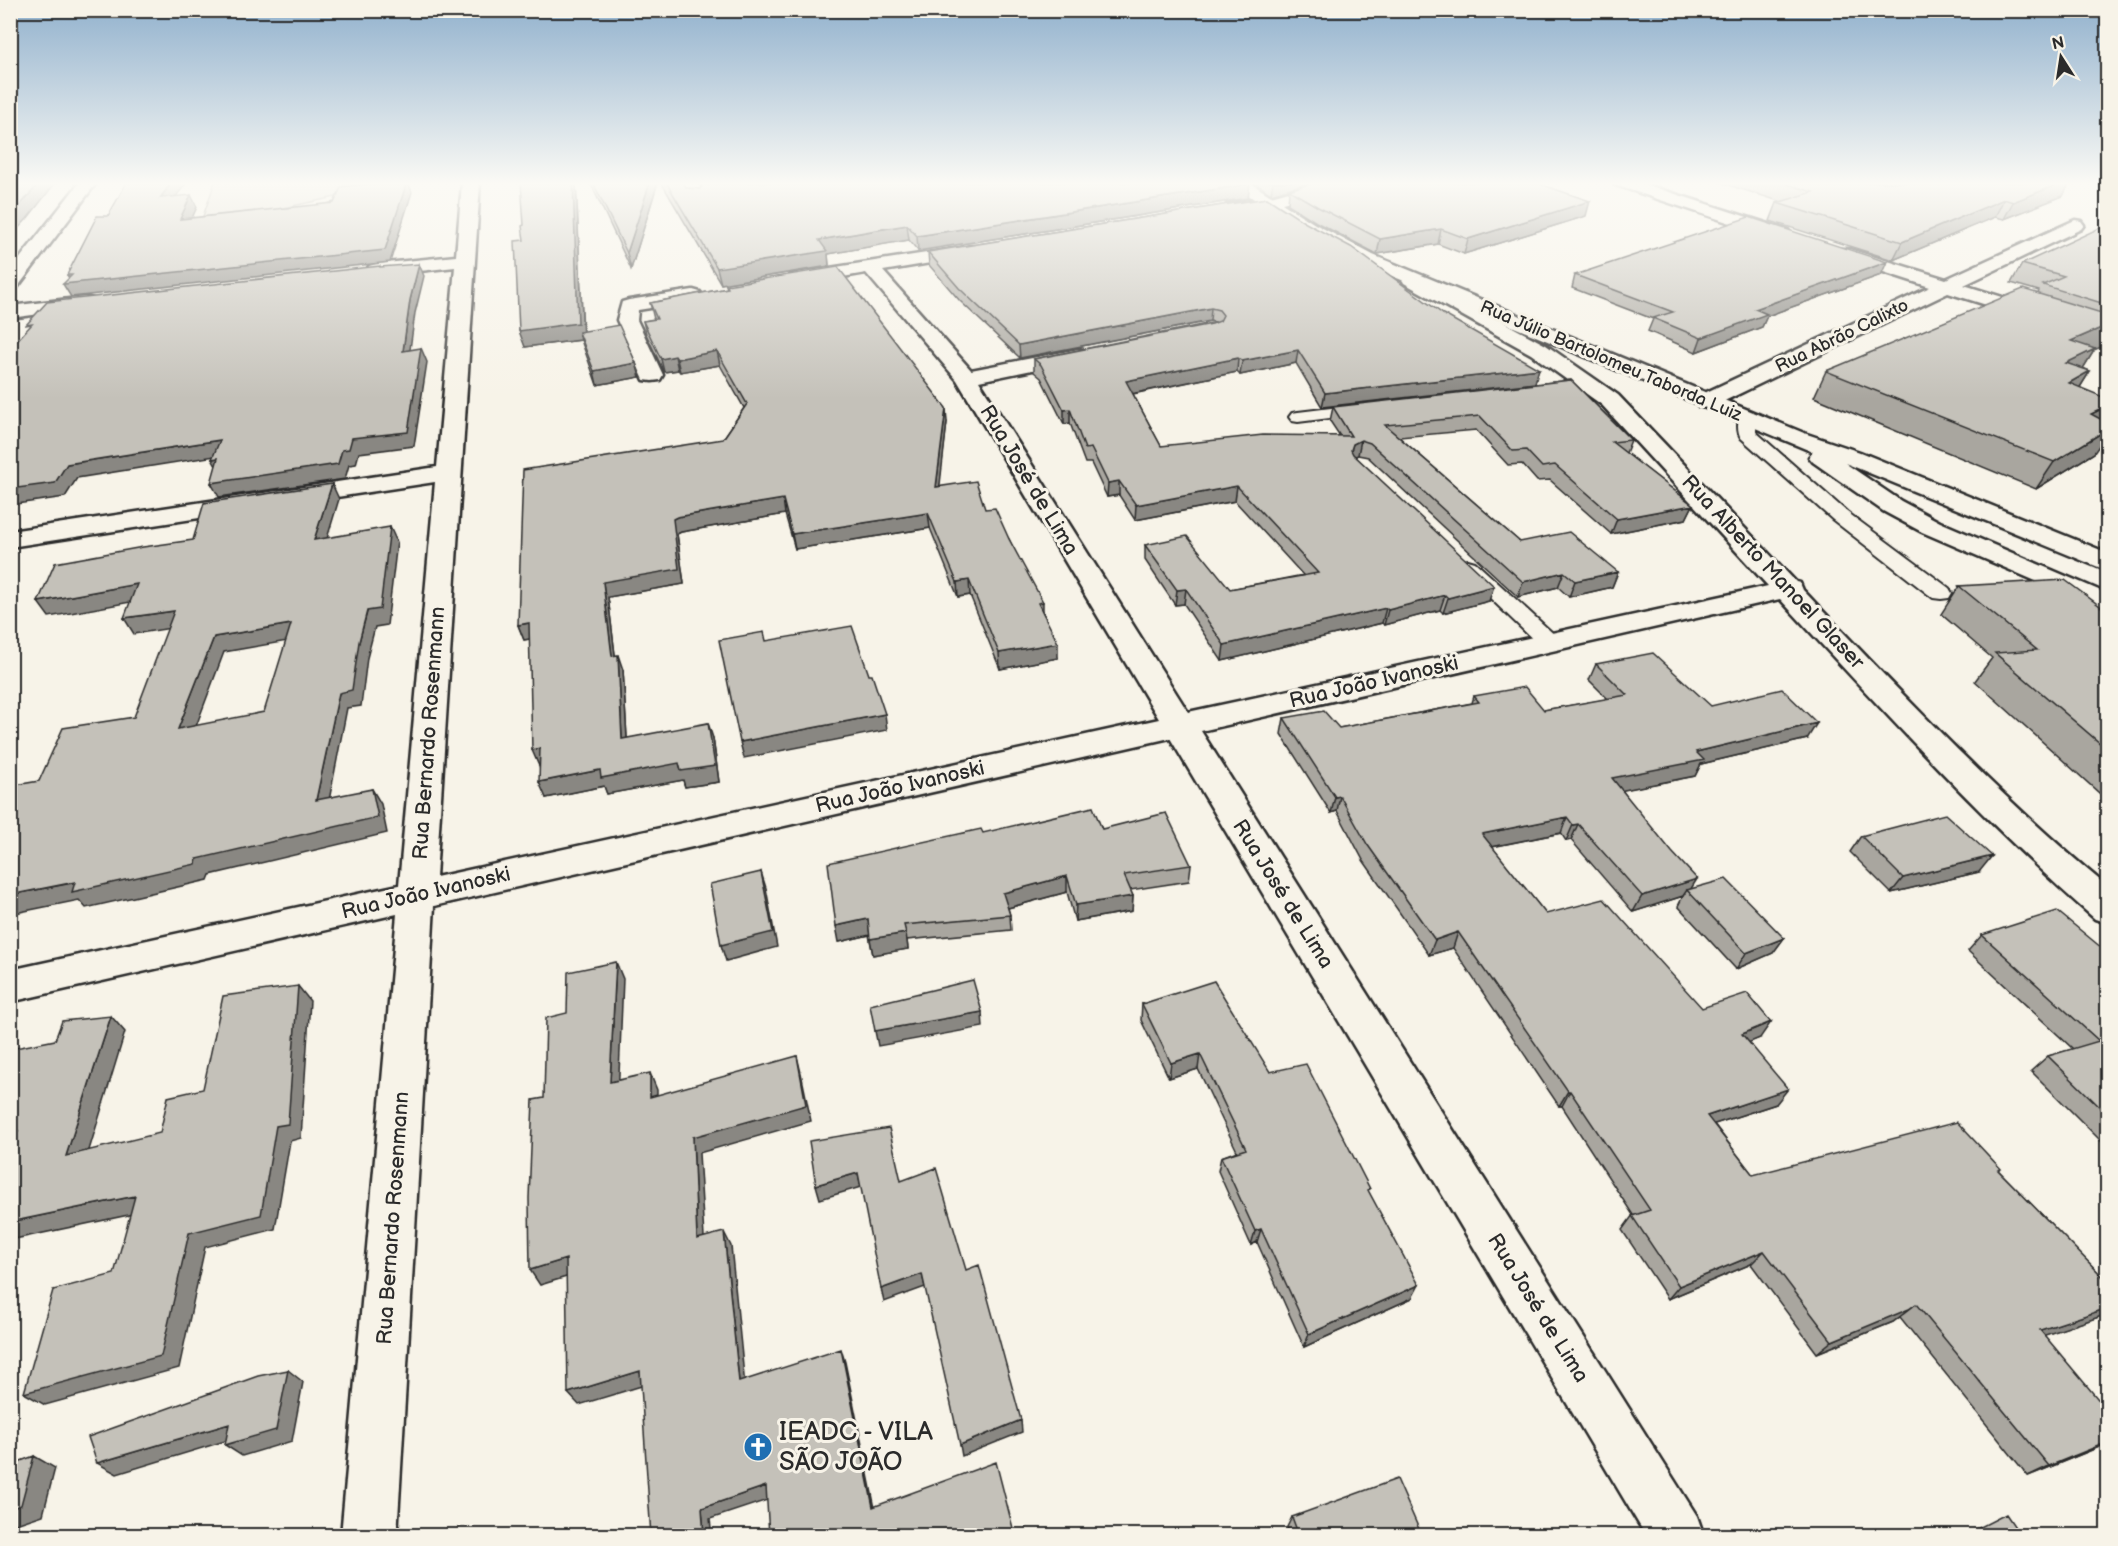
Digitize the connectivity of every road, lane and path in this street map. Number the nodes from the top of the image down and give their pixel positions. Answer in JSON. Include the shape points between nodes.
{"nodes":[{"id":1,"x":33,"y":254,"type":"edge"},
{"id":2,"x":465,"y":254,"type":"edge"},
{"id":3,"x":949,"y":254,"type":"edge"},
{"id":4,"x":1360,"y":254,"type":"edge"},
{"id":5,"x":1846,"y":254,"type":"edge"},
{"id":6,"x":2014,"y":254,"type":"edge"},
{"id":7,"x":464,"y":261,"type":"junction"},
{"id":8,"x":870,"y":267,"type":"junction"},
{"id":9,"x":359,"y":272,"type":"edge"},
{"id":10,"x":1407,"y":276,"type":"junction"},
{"id":11,"x":778,"y":282,"type":"edge"},
{"id":12,"x":10,"y":284,"type":"edge"},
{"id":13,"x":1947,"y":286,"type":"junction"},
{"id":14,"x":710,"y":293,"type":"edge"},
{"id":15,"x":104,"y":301,"type":"edge"},
{"id":16,"x":10,"y":312,"type":"edge"},
{"id":17,"x":2108,"y":337,"type":"edge"},
{"id":18,"x":1094,"y":352,"type":"edge"},
{"id":19,"x":652,"y":375,"type":"dead end"},
{"id":20,"x":966,"y":377,"type":"junction"},
{"id":21,"x":1706,"y":401,"type":"junction"},
{"id":22,"x":1380,"y":407,"type":"edge"},
{"id":23,"x":1298,"y":417,"type":"dead end"},
{"id":24,"x":1747,"y":418,"type":"junction"},
{"id":25,"x":1796,"y":438,"type":"junction"},
{"id":26,"x":448,"y":473,"type":"junction"},
{"id":27,"x":1967,"y":510,"type":"junction"},
{"id":28,"x":10,"y":539,"type":"edge"},
{"id":29,"x":1450,"y":549,"type":"edge"},
{"id":30,"x":2108,"y":563,"type":"edge"},
{"id":31,"x":2108,"y":575,"type":"edge"},
{"id":32,"x":1790,"y":589,"type":"junction"},
{"id":33,"x":1941,"y":593,"type":"dead end"},
{"id":34,"x":2108,"y":604,"type":"edge"},
{"id":35,"x":1550,"y":643,"type":"junction"},
{"id":36,"x":1179,"y":725,"type":"junction"},
{"id":37,"x":417,"y":895,"type":"junction"},
{"id":38,"x":2108,"y":909,"type":"edge"},
{"id":39,"x":10,"y":986,"type":"edge"},
{"id":40,"x":369,"y":1536,"type":"edge"},
{"id":41,"x":1677,"y":1536,"type":"edge"}],
"edges":[{"from":1,"to":12,"type":"street"},
{"from":2,"to":7,"type":"street","name":"Rua Bernardo Rosenmann"},
{"from":3,"to":8,"type":"street"},
{"from":4,"to":10,"type":"street","name":"Rua Júlio Bartolomeu Taborda Luiz"},
{"from":5,"to":13,"type":"street"},
{"from":6,"to":13,"type":"street","name":"Rua Abrão Calixto"},
{"from":7,"to":9,"type":"street"},
{"from":7,"to":26,"type":"street","name":"Rua Bernardo Rosenmann"},
{"from":8,"to":11,"type":"street"},
{"from":8,"to":20,"type":"street","name":"Rua José de Lima"},
{"from":10,"to":21,"type":"street","name":"Rua Júlio Bartolomeu Taborda Luiz"},
{"from":10,"to":32,"type":"street","name":"Rua Alberto Manoel Glaser","via":[[1539,350],[1580,385],[1631,420]]},
{"from":13,"to":17,"type":"street"},
{"from":13,"to":21,"type":"street","name":"Rua Abrão Calixto"},
{"from":14,"to":19,"type":"street","via":[[629,306],[627,320]]},
{"from":15,"to":16,"type":"street"},
{"from":18,"to":20,"type":"street"},
{"from":20,"to":36,"type":"street","name":"Rua José de Lima"},
{"from":21,"to":24,"type":"street","name":"Rua Júlio Bartolomeu Taborda Luiz"},
{"from":22,"to":23,"type":"lane"},
{"from":24,"to":25,"type":"street","name":"Rua Júlio Bartolomeu Taborda Luiz"},
{"from":24,"to":33,"type":"lane","via":[[1747,434],[1840,516]]},
{"from":25,"to":27,"type":"street","name":"Rua Júlio Bartolomeu Taborda Luiz","via":[[1843,462]]},
{"from":25,"to":34,"type":"street","via":[[1892,506],[1931,527]]},
{"from":26,"to":28,"type":"street"},
{"from":26,"to":37,"type":"street","name":"Rua Bernardo Rosenmann"},
{"from":27,"to":30,"type":"street","name":"Rua Júlio Bartolomeu Taborda Luiz"},
{"from":27,"to":31,"type":"street","name":"Rua Júlio Bartolomeu Taborda Luiz"},
{"from":29,"to":35,"type":"lane"},
{"from":32,"to":35,"type":"street","name":"Rua João Ivanoski"},
{"from":32,"to":38,"type":"street","name":"Rua Alberto Manoel Glaser","via":[[1928,740],[2045,855]]},
{"from":35,"to":36,"type":"street","name":"Rua João Ivanoski"},
{"from":36,"to":37,"type":"street","name":"Rua João Ivanoski"},
{"from":36,"to":41,"type":"street","name":"Rua José de Lima"},
{"from":37,"to":39,"type":"street","name":"Rua João Ivanoski"},
{"from":37,"to":40,"type":"street","name":"Rua Bernardo Rosenmann"}]}
